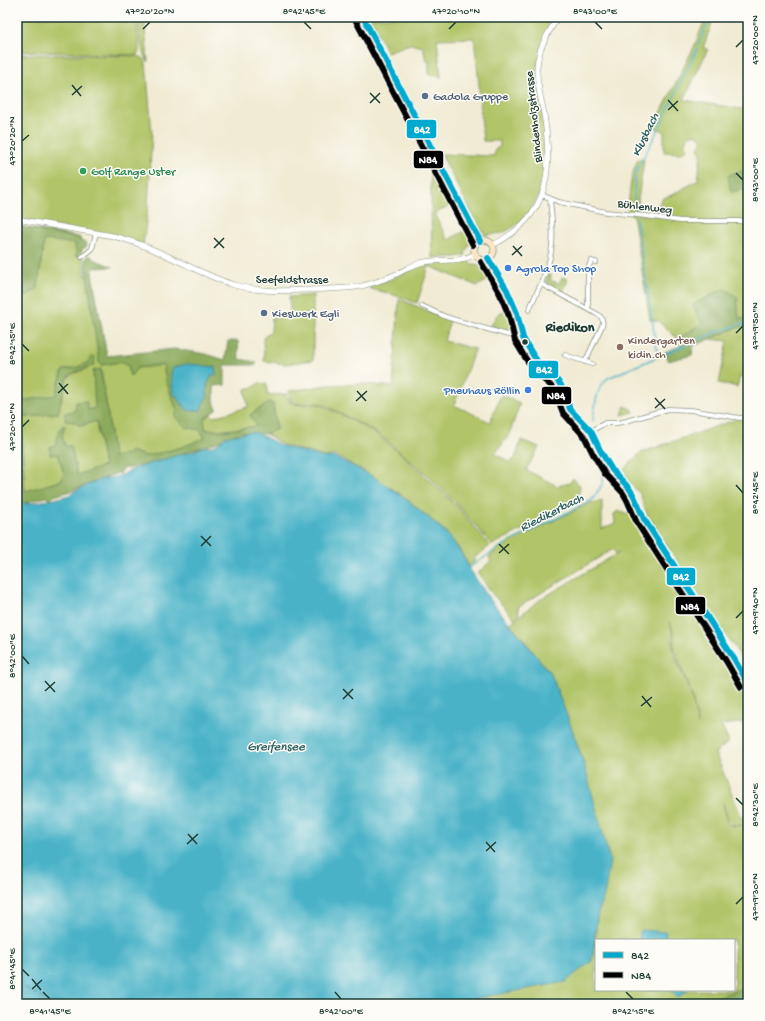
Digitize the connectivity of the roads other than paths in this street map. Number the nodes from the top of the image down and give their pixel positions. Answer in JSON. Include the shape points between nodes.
{"nodes":[{"id":1,"x":363,"y":17,"type":"edge"},
{"id":2,"x":558,"y":17,"type":"edge"},
{"id":3,"x":542,"y":195,"type":"junction"},
{"id":4,"x":550,"y":198,"type":"junction"},
{"id":5,"x":17,"y":219,"type":"edge"},
{"id":6,"x":748,"y":221,"type":"edge"},
{"id":7,"x":96,"y":233,"type":"junction"},
{"id":8,"x":480,"y":241,"type":"junction"},
{"id":9,"x":493,"y":245,"type":"junction"},
{"id":10,"x":476,"y":254,"type":"junction"},
{"id":11,"x":82,"y":257,"type":"dead end"},
{"id":12,"x":488,"y":258,"type":"junction"},
{"id":13,"x":596,"y":262,"type":"dead end"},
{"id":14,"x":541,"y":284,"type":"junction"},
{"id":15,"x":422,"y":306,"type":"dead end"},
{"id":16,"x":588,"y":309,"type":"junction"},
{"id":17,"x":529,"y":310,"type":"dead end"},
{"id":18,"x":521,"y":331,"type":"junction"},
{"id":19,"x":565,"y":355,"type":"dead end"},
{"id":20,"x":585,"y":362,"type":"junction"},
{"id":21,"x":592,"y":364,"type":"dead end"},
{"id":22,"x":748,"y":417,"type":"edge"},
{"id":23,"x":591,"y":431,"type":"junction"},
{"id":24,"x":748,"y":683,"type":"edge"}],
"edges":[{"from":1,"to":8,"type":"main road"},
{"from":2,"to":3,"type":"street","name":"Blindenholzstrasse","via":[[541,47],[537,66],[548,164],[547,180]]},
{"from":3,"to":4,"type":"street","name":"Bühlenweg"},
{"from":3,"to":9,"type":"street","name":"Blindenholzstrasse","via":[[532,214],[520,227]]},
{"from":4,"to":6,"type":"street","name":"Bühlenweg","via":[[602,211],[673,220]]},
{"from":4,"to":14,"type":"street","via":[[553,236]]},
{"from":5,"to":7,"type":"street","name":"Seefeldstrasse"},
{"from":7,"to":10,"type":"street","name":"Seefeldstrasse","via":[[143,245],[233,285],[266,291],[368,285],[418,263],[460,260]]},
{"from":7,"to":11,"type":"street","via":[[92,249]]},
{"from":8,"to":9,"type":"main road","via":[[486,240]]},
{"from":8,"to":10,"type":"main road","via":[[475,248]]},
{"from":9,"to":12,"type":"main road","via":[[494,251]]},
{"from":10,"to":12,"type":"main road","via":[[483,259]]},
{"from":12,"to":18,"type":"main road","via":[[507,290]]},
{"from":13,"to":16,"type":"street","via":[[591,261],[588,269]]},
{"from":14,"to":16,"type":"street"},
{"from":14,"to":17,"type":"street"},
{"from":15,"to":18,"type":"street","via":[[452,319],[508,335]]},
{"from":16,"to":20,"type":"street","via":[[599,315],[603,321]]},
{"from":18,"to":23,"type":"main road","via":[[526,344],[543,369],[559,382],[570,409]]},
{"from":19,"to":20,"type":"street"},
{"from":20,"to":21,"type":"street"},
{"from":22,"to":23,"type":"street","via":[[691,410],[668,410],[617,423],[605,423]]},
{"from":23,"to":24,"type":"main road","via":[[614,473],[629,488],[644,519]]}]}
